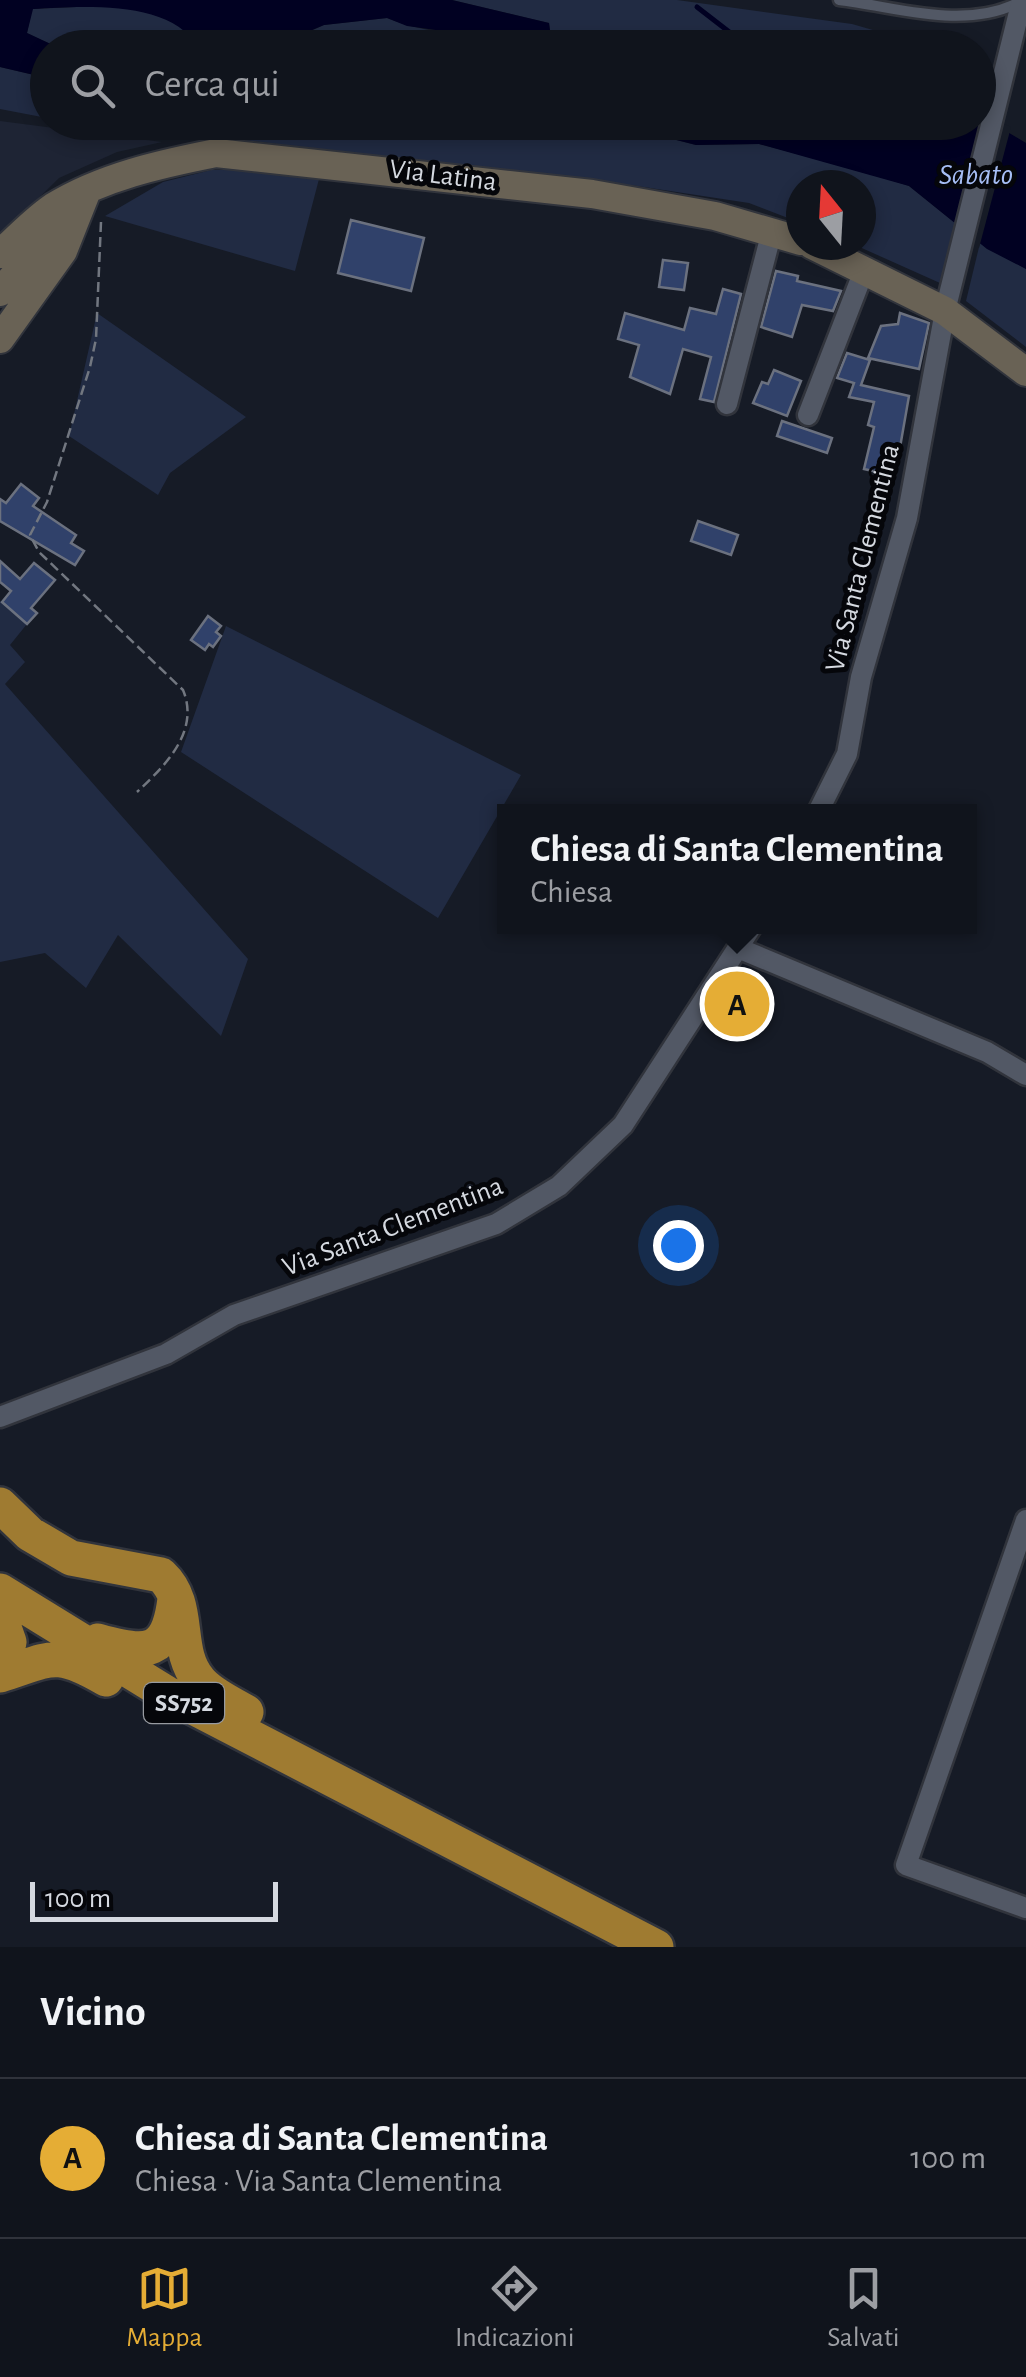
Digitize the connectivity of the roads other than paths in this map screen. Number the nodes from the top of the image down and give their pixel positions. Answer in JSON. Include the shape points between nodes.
{"nodes":[{"id":1,"x":838,"y":0,"type":"edge"},
{"id":2,"x":1022,"y":1,"type":"edge"},
{"id":3,"x":996,"y":108,"type":"edge"},
{"id":4,"x":988,"y":140,"type":"edge"},
{"id":5,"x":86,"y":193,"type":"junction"},
{"id":6,"x":772,"y":230,"type":"junction"},
{"id":7,"x":786,"y":235,"type":"edge"},
{"id":8,"x":0,"y":254,"type":"edge"},
{"id":9,"x":847,"y":260,"type":"edge"},
{"id":10,"x":865,"y":268,"type":"junction"},
{"id":11,"x":0,"y":292,"type":"edge"},
{"id":12,"x":948,"y":298,"type":"junction"},
{"id":13,"x":0,"y":339,"type":"edge"},
{"id":14,"x":1026,"y":372,"type":"edge"},
{"id":15,"x":727,"y":404,"type":"dead end"},
{"id":16,"x":808,"y":414,"type":"dead end"},
{"id":17,"x":822,"y":804,"type":"edge"},
{"id":18,"x":747,"y":934,"type":"edge"},
{"id":19,"x":738,"y":948,"type":"junction"},
{"id":20,"x":1026,"y":1075,"type":"edge"},
{"id":21,"x":0,"y":1418,"type":"edge"},
{"id":22,"x":0,"y":1504,"type":"edge"},
{"id":23,"x":1026,"y":1520,"type":"edge"},
{"id":24,"x":0,"y":1591,"type":"edge"},
{"id":25,"x":176,"y":1592,"type":"junction"},
{"id":26,"x":0,"y":1616,"type":"edge"},
{"id":27,"x":48,"y":1622,"type":"junction"},
{"id":28,"x":0,"y":1657,"type":"edge"},
{"id":29,"x":0,"y":1676,"type":"edge"},
{"id":30,"x":323,"y":1778,"type":"junction"},
{"id":31,"x":530,"y":1884,"type":"junction"},
{"id":32,"x":1026,"y":1908,"type":"edge"},
{"id":33,"x":656,"y":1947,"type":"edge"}],
"edges":[{"from":1,"to":2,"type":"lane","via":[[962,18],[994,15]]},
{"from":2,"to":3,"type":"street","name":"Via Santa Clementina"},
{"from":4,"to":12,"type":"street","name":"Via Santa Clementina"},
{"from":5,"to":6,"type":"street","name":"Via Latina","via":[[161,164],[216,153],[266,155],[592,194]]},
{"from":5,"to":8,"type":"street","name":"Via Latina","via":[[54,207]]},
{"from":5,"to":11,"type":"street"},
{"from":5,"to":13,"type":"street","via":[[63,252]]},
{"from":6,"to":7,"type":"street","name":"Via Latina"},
{"from":6,"to":15,"type":"street"},
{"from":9,"to":10,"type":"street"},
{"from":10,"to":12,"type":"street"},
{"from":10,"to":16,"type":"street"},
{"from":12,"to":14,"type":"street"},
{"from":12,"to":17,"type":"street","name":"Via Santa Clementina","via":[[907,518],[846,754]]},
{"from":18,"to":19,"type":"street","name":"Via Santa Clementina"},
{"from":19,"to":20,"type":"street","via":[[987,1052]]},
{"from":19,"to":21,"type":"street","name":"Via Santa Clementina","via":[[623,1125],[560,1186],[496,1224],[234,1315],[166,1354]]},
{"from":22,"to":25,"type":"highway","via":[[30,1534],[71,1558],[149,1570]]},
{"from":23,"to":32,"type":"street","via":[[906,1865]]},
{"from":24,"to":27,"type":"highway","number":"SS752"},
{"from":25,"to":27,"type":"highway","via":[[166,1635],[145,1650]]},
{"from":25,"to":31,"type":"highway","via":[[192,1667],[210,1690],[317,1756],[463,1831]]},
{"from":26,"to":28,"type":"highway","via":[[9,1638]]},
{"from":27,"to":30,"type":"highway","number":"SS752"},
{"from":29,"to":30,"type":"highway","via":[[37,1659],[76,1662],[245,1754]]},
{"from":30,"to":31,"type":"highway","number":"SS752"},
{"from":31,"to":33,"type":"highway","number":"SS752"}]}
